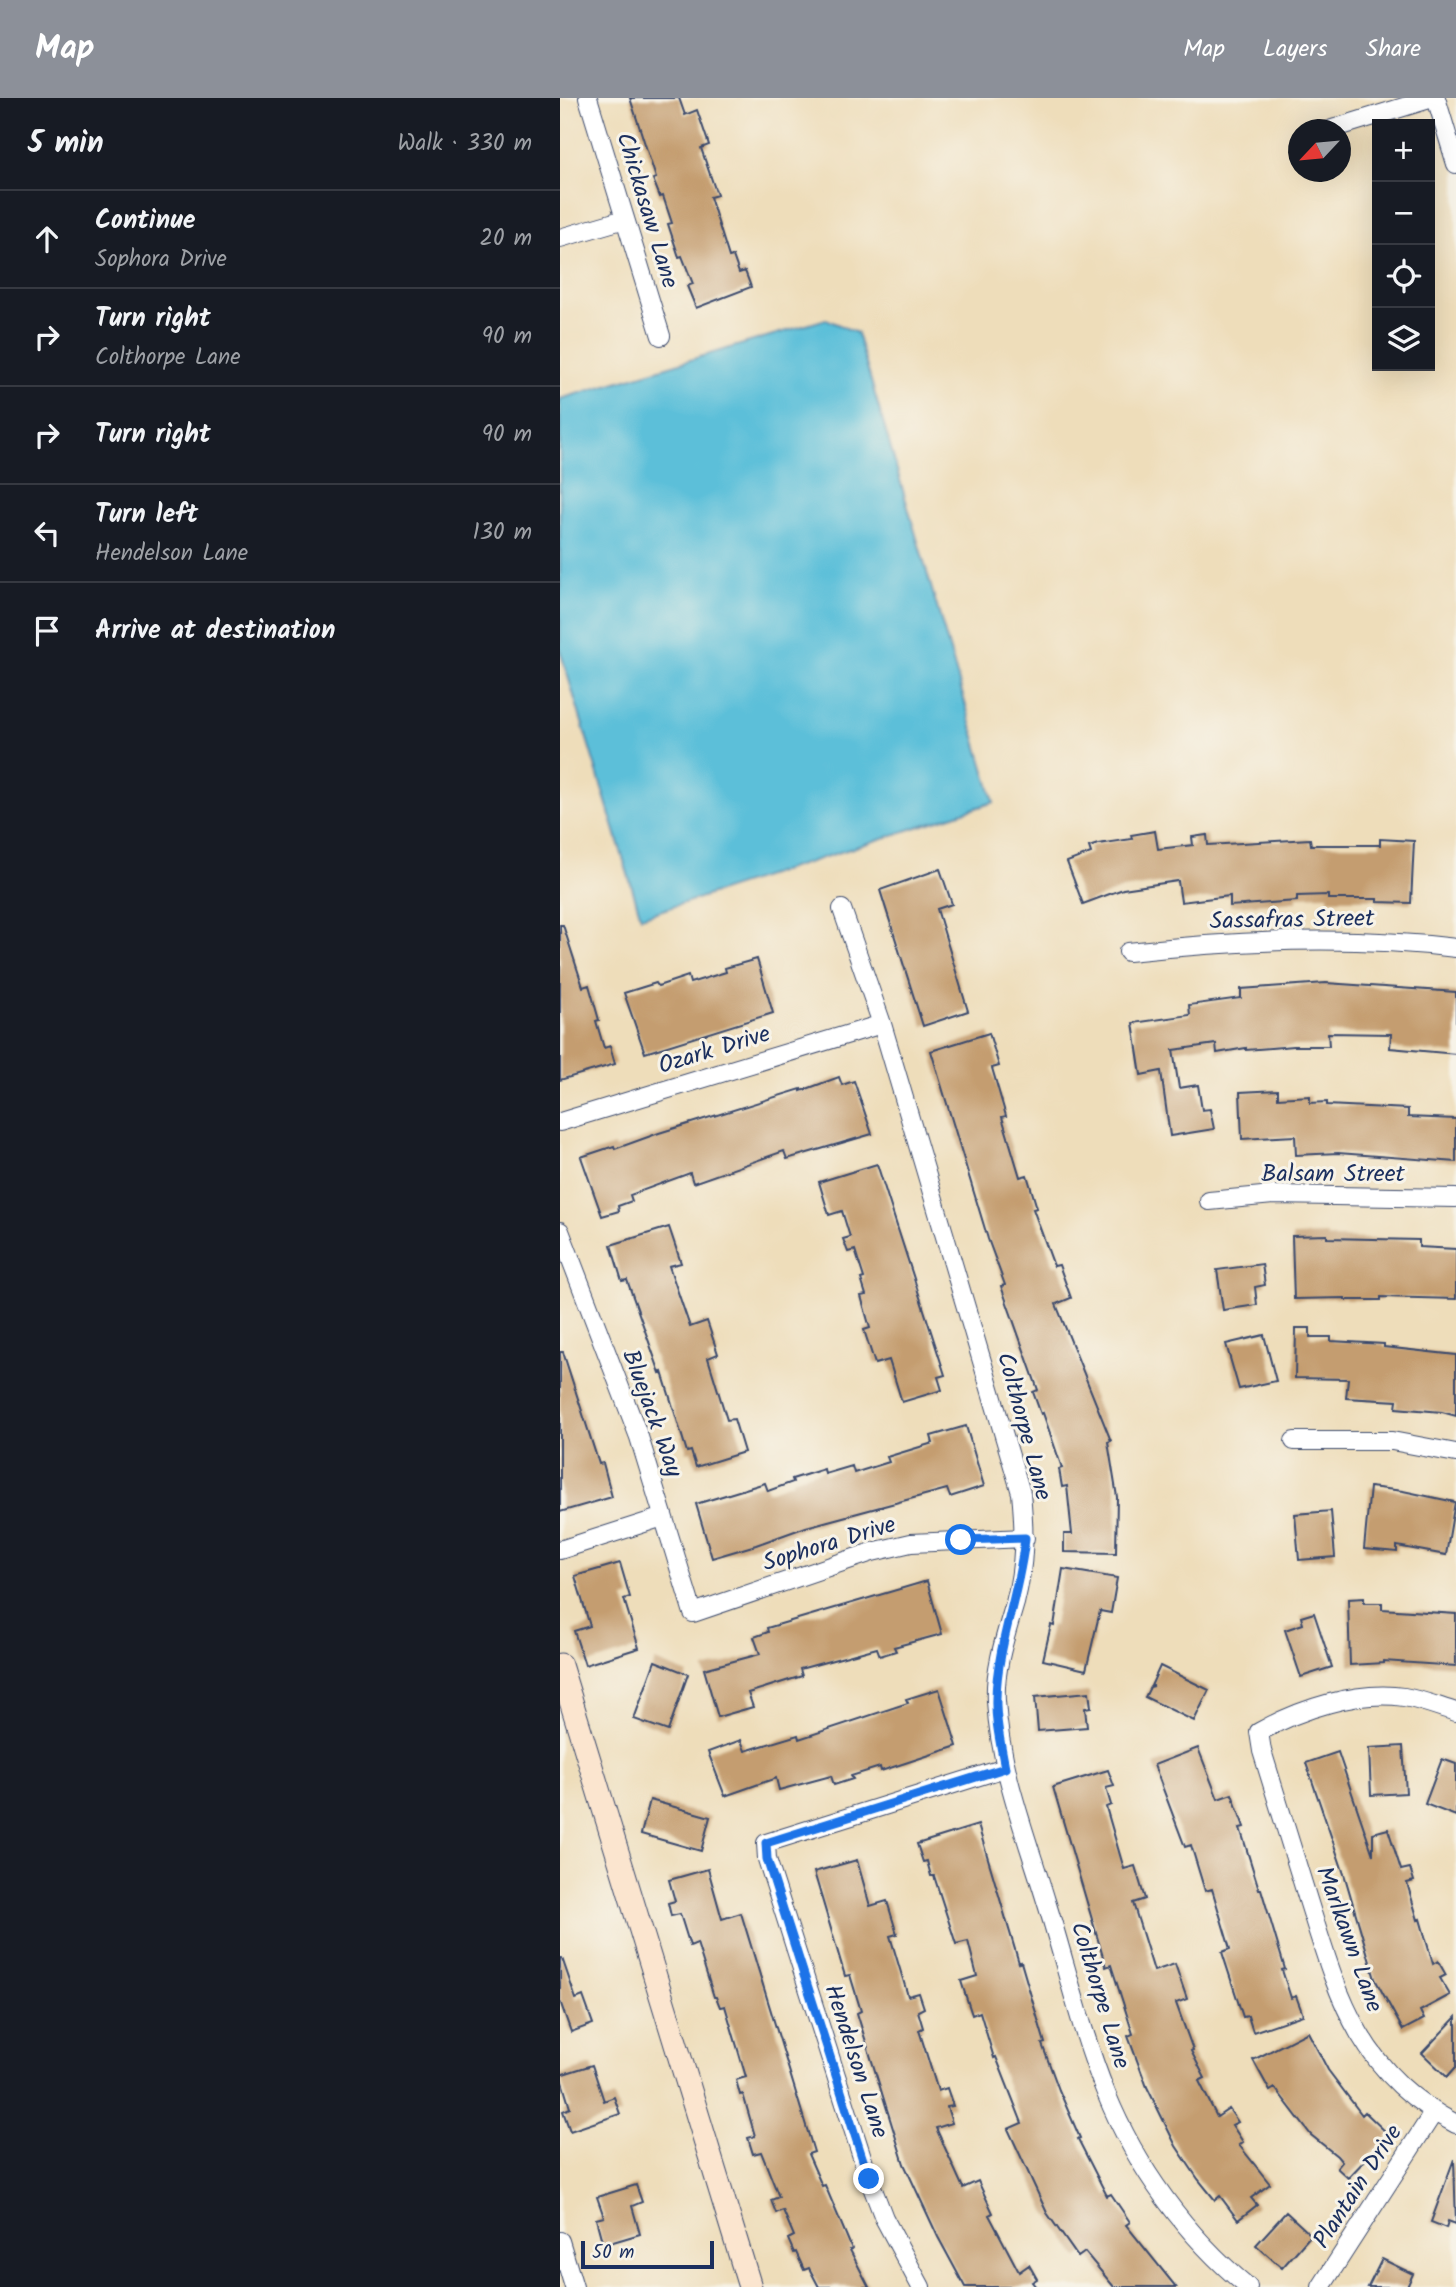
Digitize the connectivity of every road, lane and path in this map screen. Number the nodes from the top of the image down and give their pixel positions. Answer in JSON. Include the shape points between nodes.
{"nodes":[{"id":1,"x":588,"y":98,"type":"edge"},
{"id":2,"x":1435,"y":98,"type":"edge"},
{"id":3,"x":1351,"y":123,"type":"edge"},
{"id":4,"x":1456,"y":164,"type":"edge"},
{"id":5,"x":625,"y":219,"type":"junction"},
{"id":6,"x":560,"y":238,"type":"edge"},
{"id":7,"x":661,"y":336,"type":"dead end"},
{"id":8,"x":842,"y":909,"type":"dead end"},
{"id":9,"x":1456,"y":948,"type":"edge"},
{"id":10,"x":1128,"y":952,"type":"dead end"},
{"id":11,"x":882,"y":1024,"type":"junction"},
{"id":12,"x":560,"y":1122,"type":"edge"},
{"id":13,"x":1456,"y":1198,"type":"edge"},
{"id":14,"x":1209,"y":1201,"type":"dead end"},
{"id":15,"x":560,"y":1231,"type":"edge"},
{"id":16,"x":1294,"y":1441,"type":"dead end"},
{"id":17,"x":1456,"y":1453,"type":"edge"},
{"id":18,"x":663,"y":1517,"type":"junction"},
{"id":19,"x":1025,"y":1538,"type":"junction"},
{"id":20,"x":560,"y":1550,"type":"edge"},
{"id":21,"x":693,"y":1613,"type":"joint"},
{"id":22,"x":560,"y":1665,"type":"edge"},
{"id":23,"x":1456,"y":1712,"type":"edge"},
{"id":24,"x":1005,"y":1768,"type":"junction"},
{"id":25,"x":1434,"y":2112,"type":"junction"},
{"id":26,"x":1456,"y":2124,"type":"edge"},
{"id":27,"x":560,"y":2241,"type":"edge"},
{"id":28,"x":574,"y":2287,"type":"edge"},
{"id":29,"x":750,"y":2287,"type":"edge"},
{"id":30,"x":921,"y":2287,"type":"edge"},
{"id":31,"x":1248,"y":2287,"type":"edge"},
{"id":32,"x":1321,"y":2287,"type":"edge"}],
"edges":[{"from":1,"to":5,"type":"street","name":"Chickasaw Lane"},
{"from":2,"to":3,"type":"street"},
{"from":2,"to":4,"type":"street"},
{"from":5,"to":6,"type":"street"},
{"from":5,"to":7,"type":"street","name":"Chickasaw Lane"},
{"from":8,"to":11,"type":"street","name":"Colthorpe Lane"},
{"from":9,"to":10,"type":"street","name":"Sassafras Street","via":[[1379,941],[1292,941]]},
{"from":11,"to":12,"type":"street","name":"Ozark Drive"},
{"from":11,"to":19,"type":"street","name":"Colthorpe Lane","via":[[1003,1428],[1021,1493]]},
{"from":13,"to":14,"type":"street","name":"Balsam Street","via":[[1273,1195]]},
{"from":15,"to":18,"type":"street","name":"Bluejack Way","via":[[639,1437]]},
{"from":16,"to":17,"type":"street","via":[[1392,1441]]},
{"from":18,"to":20,"type":"street"},
{"from":18,"to":21,"type":"street","name":"Bluejack Way"},
{"from":19,"to":21,"type":"street","name":"Sophora Drive","via":[[911,1543]]},
{"from":19,"to":24,"type":"street","name":"Colthorpe Lane","via":[[996,1698]]},
{"from":22,"to":29,"type":"street"},
{"from":23,"to":25,"type":"street","name":"Marlkawn Lane","via":[[1381,1696],[1342,1701],[1259,1732],[1338,1992],[1365,2045],[1385,2071]]},
{"from":24,"to":30,"type":"street","name":"Hendelson Lane","via":[[766,1843],[767,1859],[869,2179]]},
{"from":24,"to":31,"type":"street","name":"Colthorpe Lane","via":[[1117,2118],[1171,2206],[1223,2266]]},
{"from":25,"to":26,"type":"street","name":"Marlkawn Lane"},
{"from":25,"to":32,"type":"street","name":"Plantain Drive"},
{"from":27,"to":28,"type":"street"}]}
